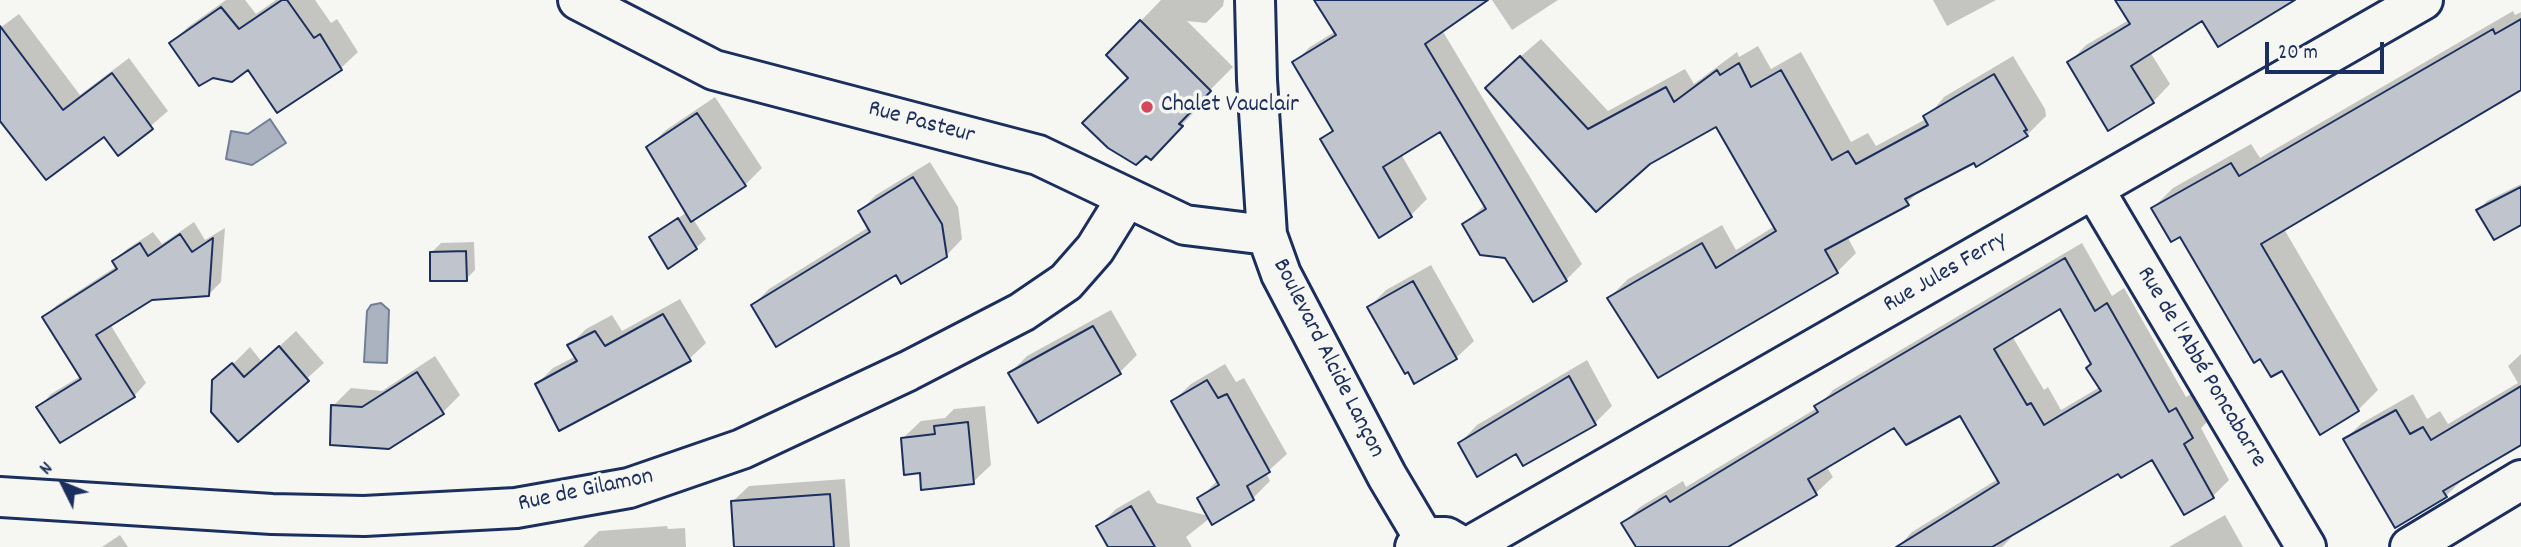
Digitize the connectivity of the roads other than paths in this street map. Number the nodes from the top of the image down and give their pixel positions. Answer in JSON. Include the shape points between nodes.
{"nodes":[{"id":1,"x":578,"y":0,"type":"edge"},
{"id":2,"x":1255,"y":0,"type":"edge"},
{"id":3,"x":2423,"y":0,"type":"edge"},
{"id":4,"x":2094,"y":189,"type":"junction"},
{"id":5,"x":1126,"y":199,"type":"junction"},
{"id":6,"x":1267,"y":235,"type":"junction"},
{"id":7,"x":2521,"y":480,"type":"edge"},
{"id":8,"x":0,"y":497,"type":"edge"},
{"id":9,"x":365,"y":532,"type":"edge"},
{"id":10,"x":1420,"y":543,"type":"edge"},
{"id":11,"x":1466,"y":547,"type":"edge"},
{"id":12,"x":2306,"y":547,"type":"edge"},
{"id":13,"x":2410,"y":547,"type":"edge"}],
"edges":[{"from":1,"to":5,"type":"street","name":"Rue Pasteur","via":[[714,70],[1038,155]]},
{"from":2,"to":6,"type":"street","name":"Boulevard Alcide Lançon"},
{"from":3,"to":4,"type":"street","name":"Rue Jules Ferry"},
{"from":4,"to":11,"type":"street","name":"Rue Jules Ferry"},
{"from":4,"to":12,"type":"street","name":"Rue de l'Abbé Poncabarre"},
{"from":5,"to":6,"type":"street","name":"Rue Pasteur","via":[[1185,225]]},
{"from":5,"to":9,"type":"street","name":"Rue de Gilamon","via":[[1095,248],[1066,282],[1022,312],[908,372],[742,449],[629,488]]},
{"from":6,"to":10,"type":"street","name":"Boulevard Alcide Lançon","via":[[1281,274]]},
{"from":7,"to":13,"type":"street"},
{"from":8,"to":9,"type":"street","name":"Rue de Gilamon","via":[[272,514]]},
{"from":10,"to":11,"type":"street","via":[[1446,537]]}]}
